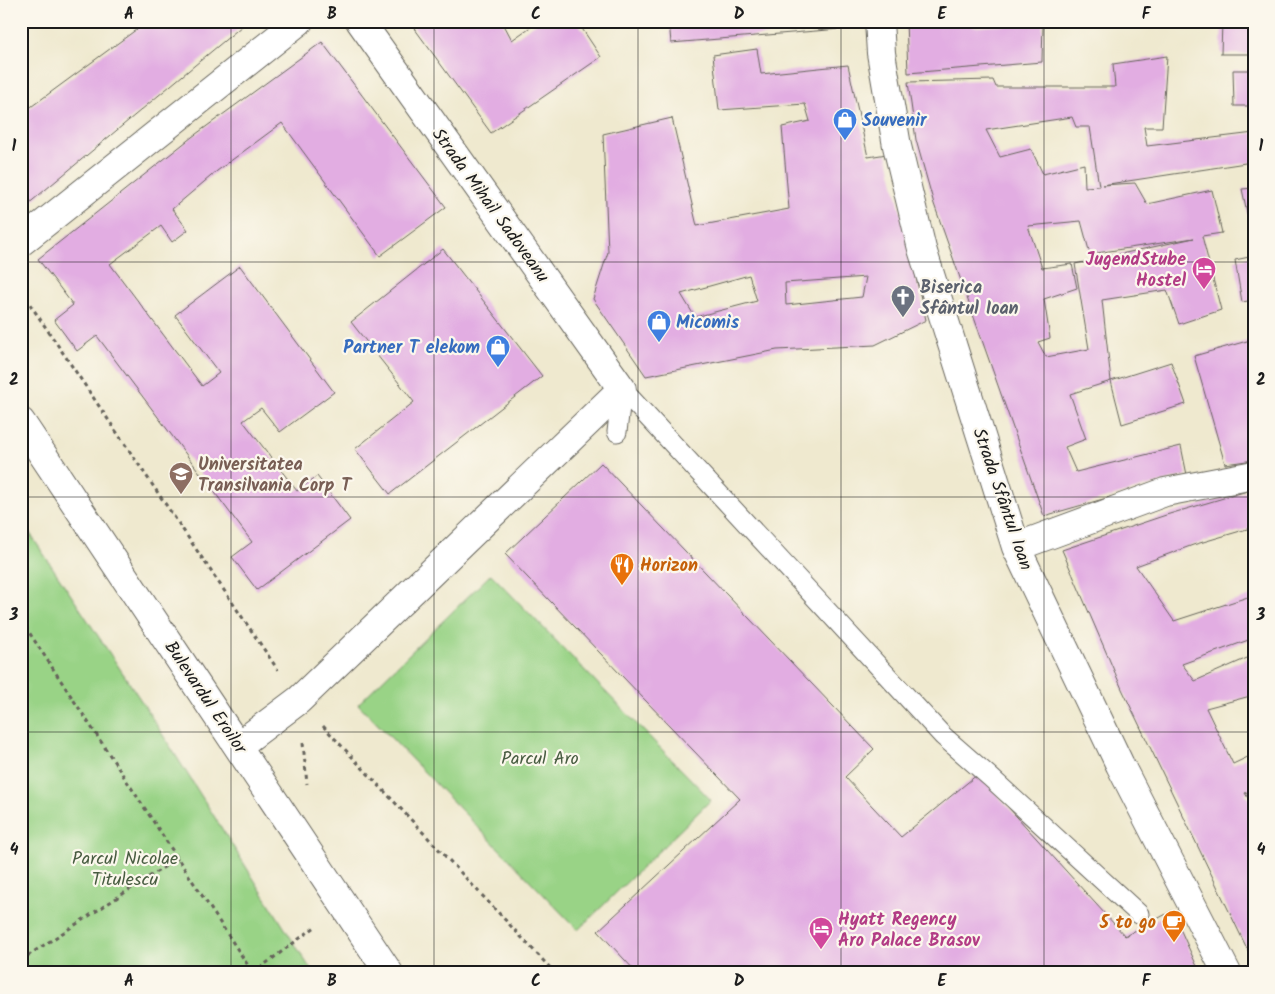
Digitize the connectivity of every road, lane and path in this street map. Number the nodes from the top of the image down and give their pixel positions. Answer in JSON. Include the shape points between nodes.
{"nodes":[{"id":1,"x":299,"y":21,"type":"edge"},
{"id":2,"x":360,"y":21,"type":"edge"},
{"id":3,"x":879,"y":21,"type":"edge"},
{"id":4,"x":21,"y":242,"type":"edge"},
{"id":5,"x":21,"y":290,"type":"edge"},
{"id":6,"x":622,"y":389,"type":"junction"},
{"id":7,"x":21,"y":422,"type":"edge"},
{"id":8,"x":617,"y":432,"type":"dead end"},
{"id":9,"x":1254,"y":475,"type":"edge"},
{"id":10,"x":1016,"y":547,"type":"junction"},
{"id":11,"x":21,"y":620,"type":"edge"},
{"id":12,"x":299,"y":700,"type":"junction"},
{"id":13,"x":239,"y":745,"type":"junction"},
{"id":14,"x":178,"y":858,"type":"junction"},
{"id":15,"x":344,"y":904,"type":"junction"},
{"id":16,"x":1139,"y":914,"type":"dead end"},
{"id":17,"x":21,"y":960,"type":"edge"},
{"id":18,"x":253,"y":973,"type":"edge"},
{"id":19,"x":390,"y":973,"type":"edge"},
{"id":20,"x":556,"y":973,"type":"edge"},
{"id":21,"x":1227,"y":973,"type":"edge"}],
"edges":[{"from":1,"to":4,"type":"street"},
{"from":2,"to":6,"type":"street","name":"Strada Mihail Sadoveanu"},
{"from":3,"to":10,"type":"street","name":"Strada Sfântul Ioan","via":[[881,53],[897,146],[922,249]]},
{"from":5,"to":12,"type":"path"},
{"from":6,"to":8,"type":"lane"},
{"from":6,"to":12,"type":"street"},
{"from":6,"to":16,"type":"lane","via":[[943,736]]},
{"from":7,"to":13,"type":"street","name":"Bulevardul Eroilor"},
{"from":9,"to":10,"type":"street","via":[[1165,492]]},
{"from":10,"to":21,"type":"street","name":"Strada Sfântul Ioan","via":[[1120,765]]},
{"from":11,"to":14,"type":"path"},
{"from":12,"to":13,"type":"street"},
{"from":12,"to":20,"type":"path"},
{"from":13,"to":15,"type":"street","name":"Bulevardul Eroilor"},
{"from":14,"to":17,"type":"path"},
{"from":14,"to":18,"type":"path"},
{"from":15,"to":18,"type":"path"},
{"from":15,"to":19,"type":"street","name":"Bulevardul Eroilor"}]}
